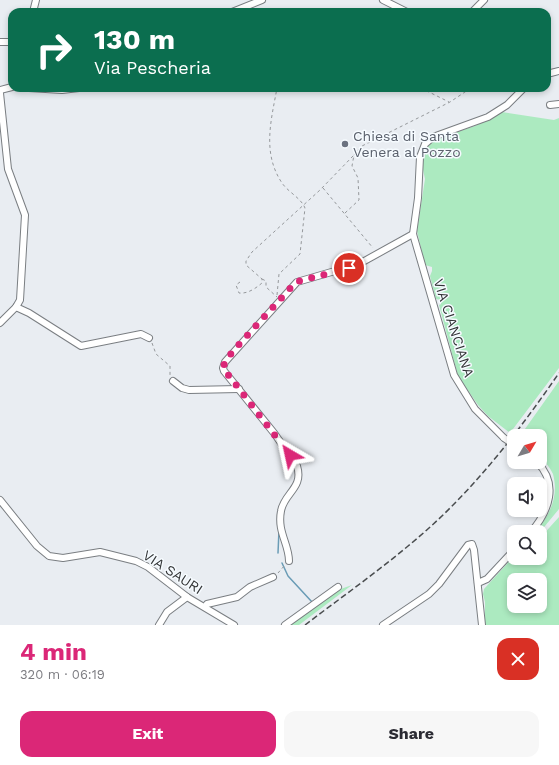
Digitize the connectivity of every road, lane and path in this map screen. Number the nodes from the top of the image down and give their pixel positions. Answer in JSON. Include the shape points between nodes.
{"nodes":[{"id":1,"x":262,"y":0,"type":"edge"},
{"id":2,"x":383,"y":0,"type":"edge"},
{"id":3,"x":484,"y":0,"type":"edge"},
{"id":4,"x":242,"y":8,"type":"edge"},
{"id":5,"x":399,"y":8,"type":"edge"},
{"id":6,"x":476,"y":8,"type":"edge"},
{"id":7,"x":276,"y":92,"type":"edge"},
{"id":8,"x":429,"y":92,"type":"edge"},
{"id":9,"x":465,"y":92,"type":"edge"},
{"id":10,"x":520,"y":92,"type":"edge"},
{"id":11,"x":0,"y":93,"type":"edge"},
{"id":12,"x":450,"y":102,"type":"junction"},
{"id":13,"x":559,"y":104,"type":"edge"},
{"id":14,"x":550,"y":105,"type":"dead end"},
{"id":15,"x":354,"y":155,"type":"junction"},
{"id":16,"x":322,"y":187,"type":"junction"},
{"id":17,"x":303,"y":204,"type":"junction"},
{"id":18,"x":345,"y":213,"type":"junction"},
{"id":19,"x":413,"y":234,"type":"junction"},
{"id":20,"x":379,"y":254,"type":"junction"},
{"id":21,"x":262,"y":279,"type":"junction"},
{"id":22,"x":240,"y":282,"type":"dead end"},
{"id":23,"x":278,"y":299,"type":"junction"},
{"id":24,"x":16,"y":307,"type":"junction"},
{"id":25,"x":0,"y":323,"type":"edge"},
{"id":26,"x":149,"y":338,"type":"joint"},
{"id":27,"x":173,"y":380,"type":"joint"},
{"id":28,"x":239,"y":389,"type":"junction"},
{"id":29,"x":507,"y":440,"type":"edge"},
{"id":30,"x":542,"y":469,"type":"edge"},
{"id":31,"x":0,"y":500,"type":"edge"},
{"id":32,"x":536,"y":525,"type":"edge"},
{"id":33,"x":507,"y":558,"type":"edge"},
{"id":34,"x":289,"y":561,"type":"joint"},
{"id":35,"x":272,"y":578,"type":"joint"},
{"id":36,"x":478,"y":583,"type":"junction"},
{"id":37,"x":338,"y":587,"type":"dead end"},
{"id":38,"x":187,"y":597,"type":"junction"},
{"id":39,"x":205,"y":607,"type":"junction"},
{"id":40,"x":159,"y":625,"type":"edge"},
{"id":41,"x":234,"y":625,"type":"edge"},
{"id":42,"x":285,"y":625,"type":"edge"},
{"id":43,"x":383,"y":625,"type":"edge"},
{"id":44,"x":482,"y":625,"type":"edge"}],
"edges":[{"from":1,"to":4,"type":"street"},
{"from":2,"to":5,"type":"street"},
{"from":3,"to":6,"type":"street"},
{"from":7,"to":17,"type":"path","via":[[269,136],[270,155],[282,183]]},
{"from":8,"to":12,"type":"path"},
{"from":9,"to":12,"type":"path"},
{"from":10,"to":19,"type":"street","via":[[488,117],[433,136],[425,144],[420,157]]},
{"from":11,"to":24,"type":"street","via":[[8,169],[25,215],[21,294]]},
{"from":12,"to":15,"type":"path","via":[[362,146]]},
{"from":13,"to":14,"type":"street"},
{"from":15,"to":16,"type":"path"},
{"from":15,"to":18,"type":"path","via":[[352,166],[358,178],[359,200]]},
{"from":16,"to":17,"type":"path"},
{"from":16,"to":18,"type":"path"},
{"from":17,"to":21,"type":"path","via":[[257,246],[246,261],[246,265]]},
{"from":17,"to":23,"type":"path","via":[[305,208],[300,254],[279,274]]},
{"from":18,"to":20,"type":"path"},
{"from":19,"to":20,"type":"street"},
{"from":19,"to":29,"type":"street","name":"VIA CIANCIANA","bridge":true,"via":[[454,375],[475,408]]},
{"from":20,"to":23,"type":"street","via":[[349,268],[296,282]]},
{"from":21,"to":22,"type":"path","via":[[256,288],[244,294],[236,289]]},
{"from":21,"to":23,"type":"path"},
{"from":23,"to":28,"type":"street","via":[[225,362],[224,372]]},
{"from":24,"to":25,"type":"street"},
{"from":24,"to":26,"type":"street","via":[[30,313],[81,346],[141,334]]},
{"from":26,"to":27,"type":"path","via":[[156,354],[170,366],[170,376]]},
{"from":27,"to":28,"type":"street","via":[[182,388],[189,390]]},
{"from":28,"to":34,"type":"street","via":[[274,433],[299,471],[297,483],[281,510],[280,531]]},
{"from":30,"to":32,"type":"street","via":[[553,492],[545,513]]},
{"from":31,"to":38,"type":"street","name":"VIA SAURI","via":[[37,546],[49,556],[63,558],[100,552],[136,561],[148,567]]},
{"from":33,"to":36,"type":"street","via":[[487,579]]},
{"from":34,"to":35,"type":"path"},
{"from":35,"to":39,"type":"street","via":[[250,587],[237,597],[211,602]]},
{"from":36,"to":43,"type":"street","via":[[472,544],[429,594]]},
{"from":36,"to":44,"type":"street"},
{"from":37,"to":42,"type":"street"},
{"from":38,"to":39,"type":"street","name":"VIA SAURI"},
{"from":38,"to":40,"type":"street","via":[[167,612]]},
{"from":39,"to":41,"type":"street","name":"VIA SAURI"}]}
